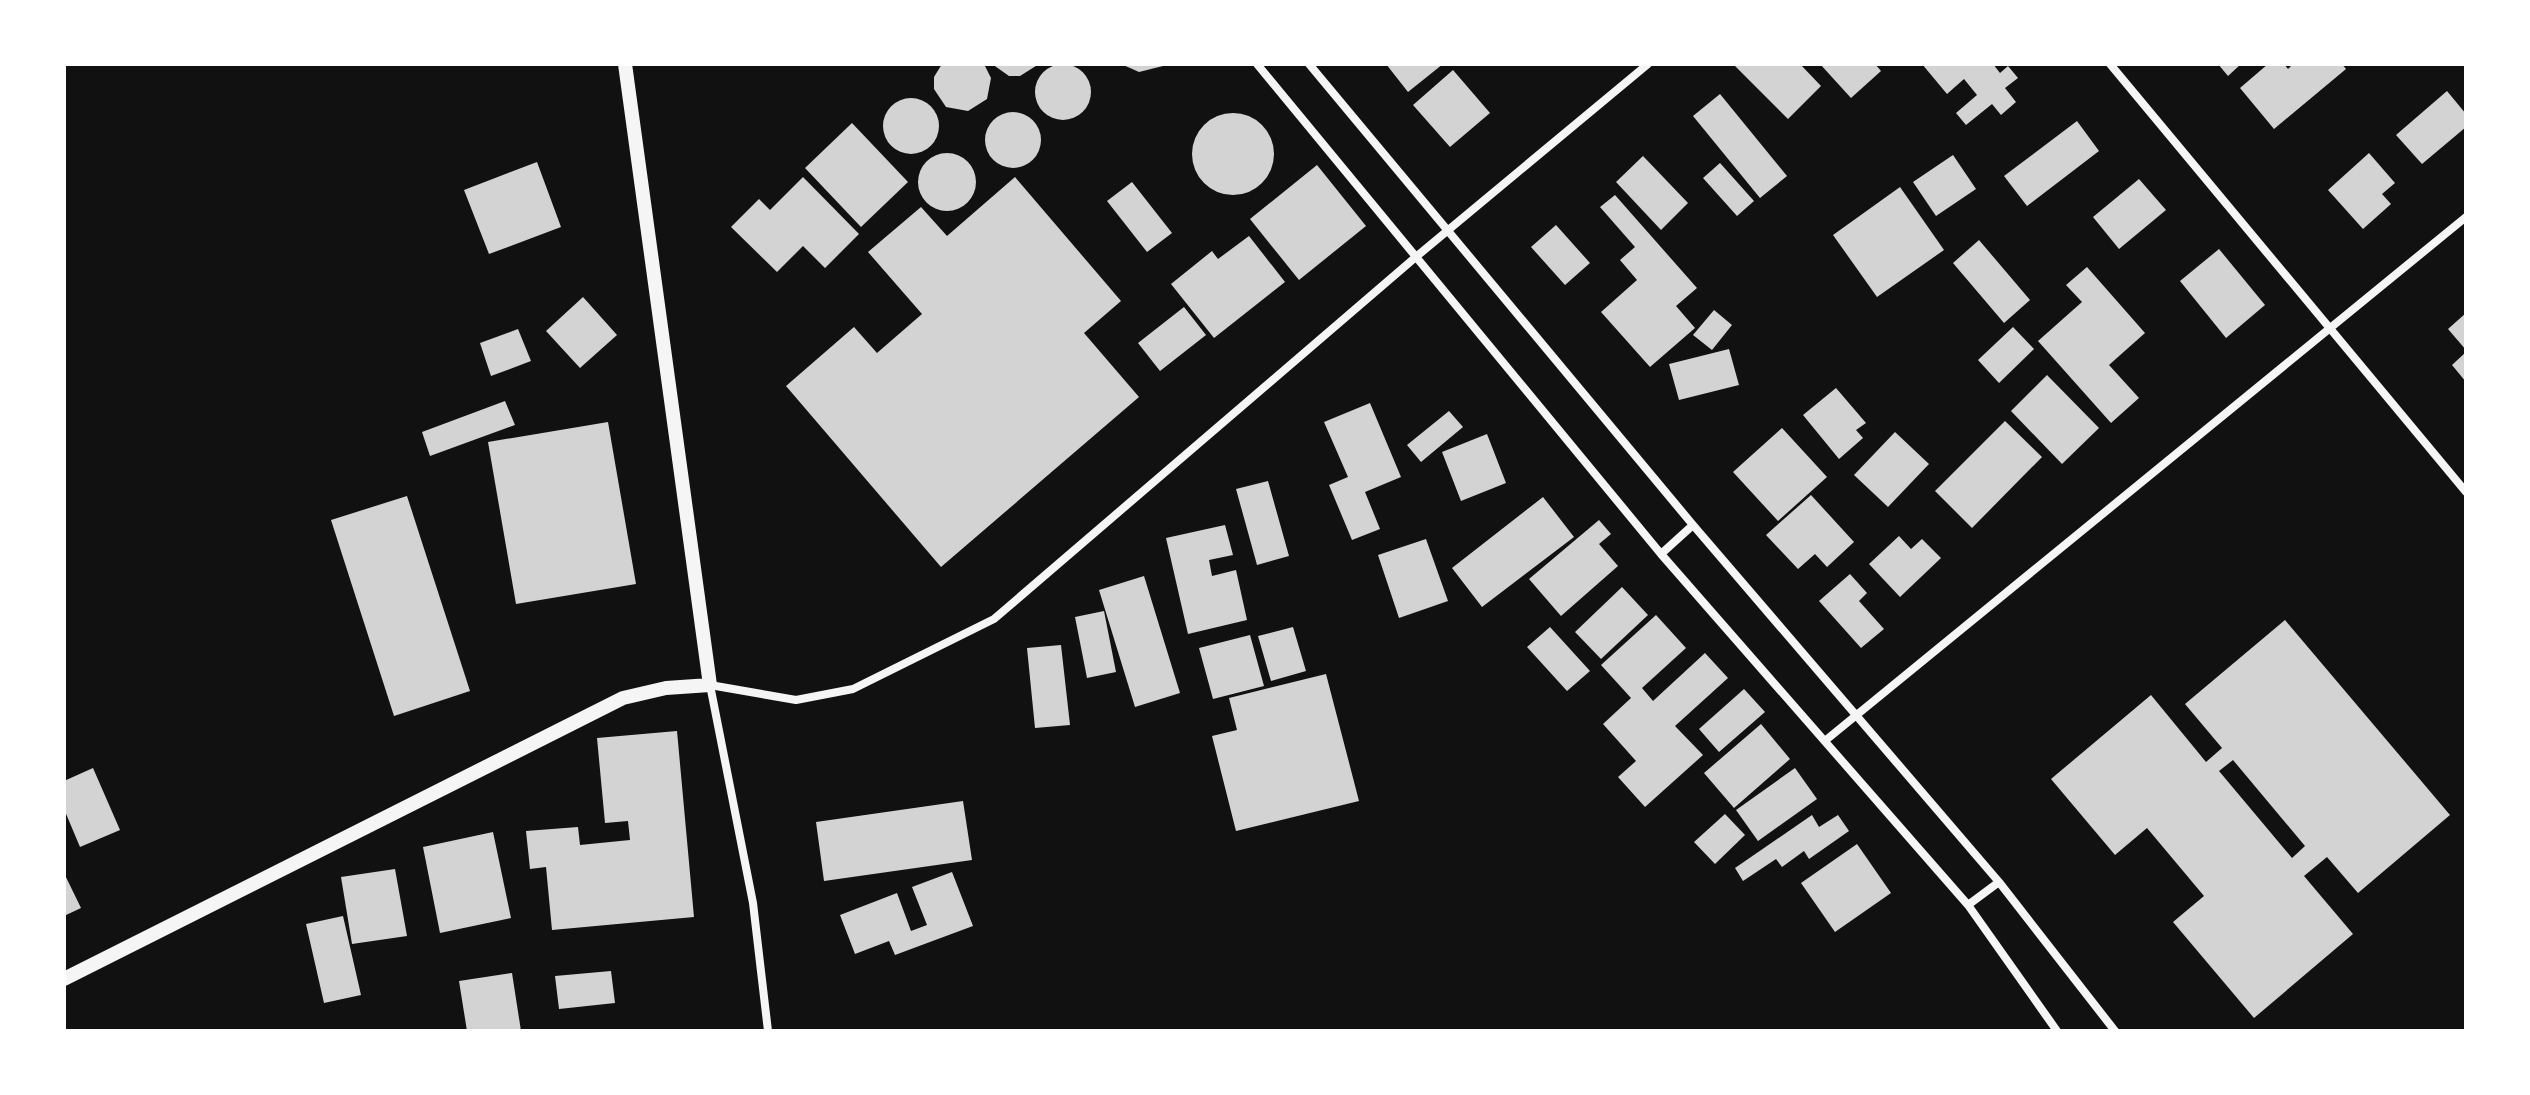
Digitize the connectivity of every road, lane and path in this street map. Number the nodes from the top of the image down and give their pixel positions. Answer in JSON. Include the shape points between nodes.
{"nodes":[{"id":1,"x":625,"y":64,"type":"edge"},
{"id":2,"x":1257,"y":64,"type":"edge"},
{"id":3,"x":1309,"y":64,"type":"edge"},
{"id":4,"x":1648,"y":64,"type":"edge"},
{"id":5,"x":2110,"y":64,"type":"edge"},
{"id":6,"x":2466,"y":217,"type":"edge"},
{"id":7,"x":1448,"y":230,"type":"junction"},
{"id":8,"x":1417,"y":256,"type":"junction"},
{"id":9,"x":2330,"y":329,"type":"junction"},
{"id":10,"x":2466,"y":492,"type":"edge"},
{"id":11,"x":1693,"y":525,"type":"junction"},
{"id":12,"x":1661,"y":554,"type":"junction"},
{"id":13,"x":710,"y":685,"type":"junction"},
{"id":14,"x":1860,"y":716,"type":"junction"},
{"id":15,"x":1826,"y":740,"type":"junction"},
{"id":16,"x":1999,"y":882,"type":"junction"},
{"id":17,"x":1968,"y":905,"type":"junction"},
{"id":18,"x":64,"y":979,"type":"edge"},
{"id":19,"x":768,"y":1031,"type":"edge"},
{"id":20,"x":2057,"y":1031,"type":"edge"},
{"id":21,"x":2115,"y":1031,"type":"edge"}],
"edges":[{"from":1,"to":13,"type":"street"},
{"from":2,"to":8,"type":"street"},
{"from":3,"to":7,"type":"street"},
{"from":4,"to":7,"type":"street"},
{"from":5,"to":9,"type":"street"},
{"from":6,"to":9,"type":"street"},
{"from":7,"to":8,"type":"street"},
{"from":7,"to":11,"type":"street"},
{"from":8,"to":12,"type":"street"},
{"from":8,"to":13,"type":"street","via":[[994,619],[853,689],[796,700]]},
{"from":9,"to":10,"type":"street"},
{"from":9,"to":14,"type":"street"},
{"from":11,"to":12,"type":"street"},
{"from":11,"to":14,"type":"street"},
{"from":12,"to":15,"type":"street"},
{"from":13,"to":18,"type":"street","via":[[623,698]]},
{"from":13,"to":19,"type":"street","via":[[753,903]]},
{"from":14,"to":15,"type":"street"},
{"from":14,"to":16,"type":"street"},
{"from":15,"to":17,"type":"street"},
{"from":16,"to":17,"type":"street"},
{"from":16,"to":21,"type":"street"},
{"from":17,"to":20,"type":"street"}]}
